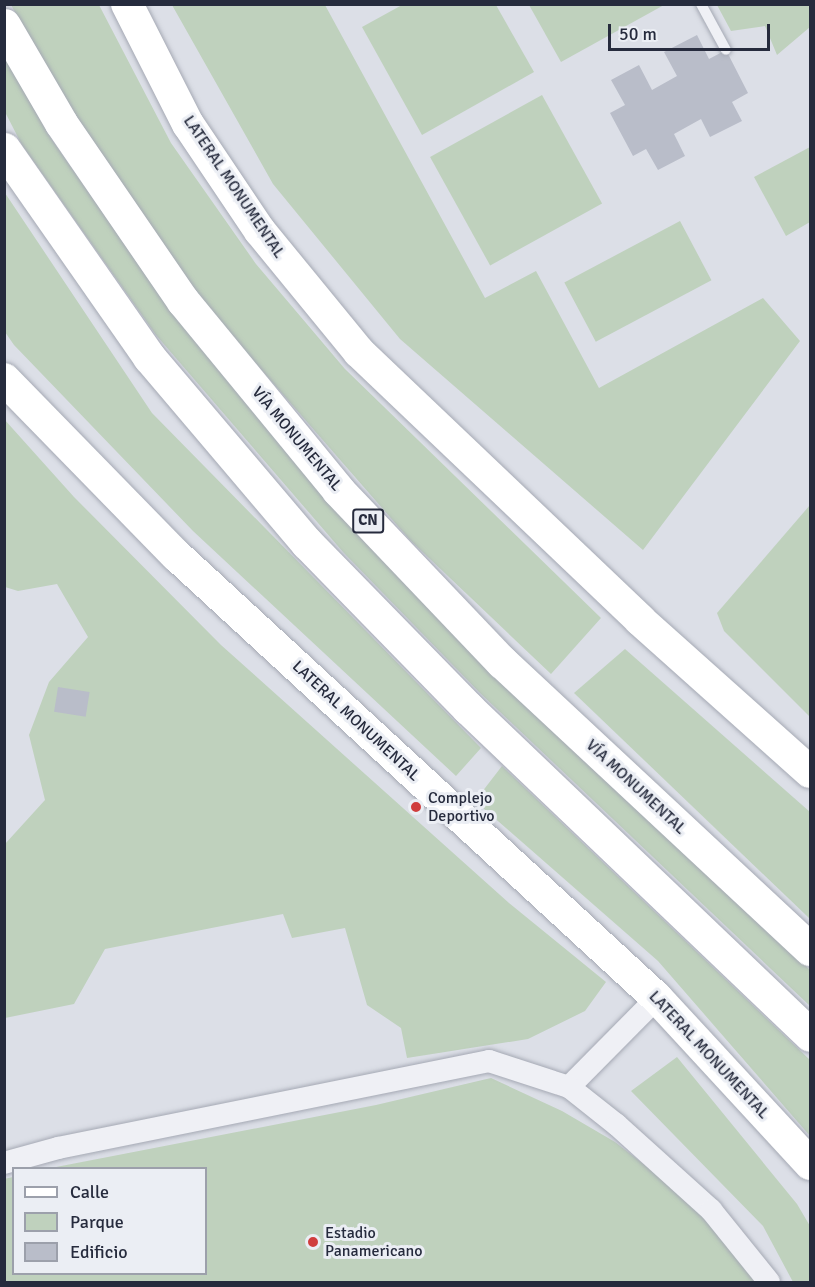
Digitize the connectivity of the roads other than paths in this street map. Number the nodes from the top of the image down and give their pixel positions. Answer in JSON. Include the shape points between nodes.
{"nodes":[{"id":1,"x":127,"y":4,"type":"edge"},
{"id":2,"x":701,"y":4,"type":"edge"},
{"id":3,"x":4,"y":25,"type":"edge"},
{"id":4,"x":726,"y":50,"type":"dead end"},
{"id":5,"x":4,"y":149,"type":"edge"},
{"id":6,"x":4,"y":379,"type":"edge"},
{"id":7,"x":810,"y":772,"type":"edge"},
{"id":8,"x":810,"y":949,"type":"edge"},
{"id":9,"x":657,"y":998,"type":"junction"},
{"id":10,"x":810,"y":1035,"type":"edge"},
{"id":11,"x":569,"y":1087,"type":"junction"},
{"id":12,"x":4,"y":1163,"type":"edge"},
{"id":13,"x":810,"y":1164,"type":"edge"},
{"id":14,"x":768,"y":1282,"type":"edge"}],
"edges":[{"from":1,"to":7,"type":"street","name":"LATERAL MONUMENTAL","via":[[188,124],[260,231],[359,352],[640,620]]},
{"from":2,"to":4,"type":"lane"},
{"from":3,"to":8,"type":"highway","name":"VÍA MONUMENTAL","number":"CN","via":[[61,123],[183,302],[338,489],[502,662]]},
{"from":5,"to":10,"type":"highway","via":[[149,357],[307,543],[468,708]]},
{"from":6,"to":9,"type":"street","name":"LATERAL MONUMENTAL","via":[[176,555]]},
{"from":9,"to":11,"type":"street"},
{"from":9,"to":13,"type":"street","name":"LATERAL MONUMENTAL"},
{"from":11,"to":12,"type":"street","via":[[489,1061],[58,1148]]},
{"from":11,"to":14,"type":"street","via":[[711,1210]]}]}
